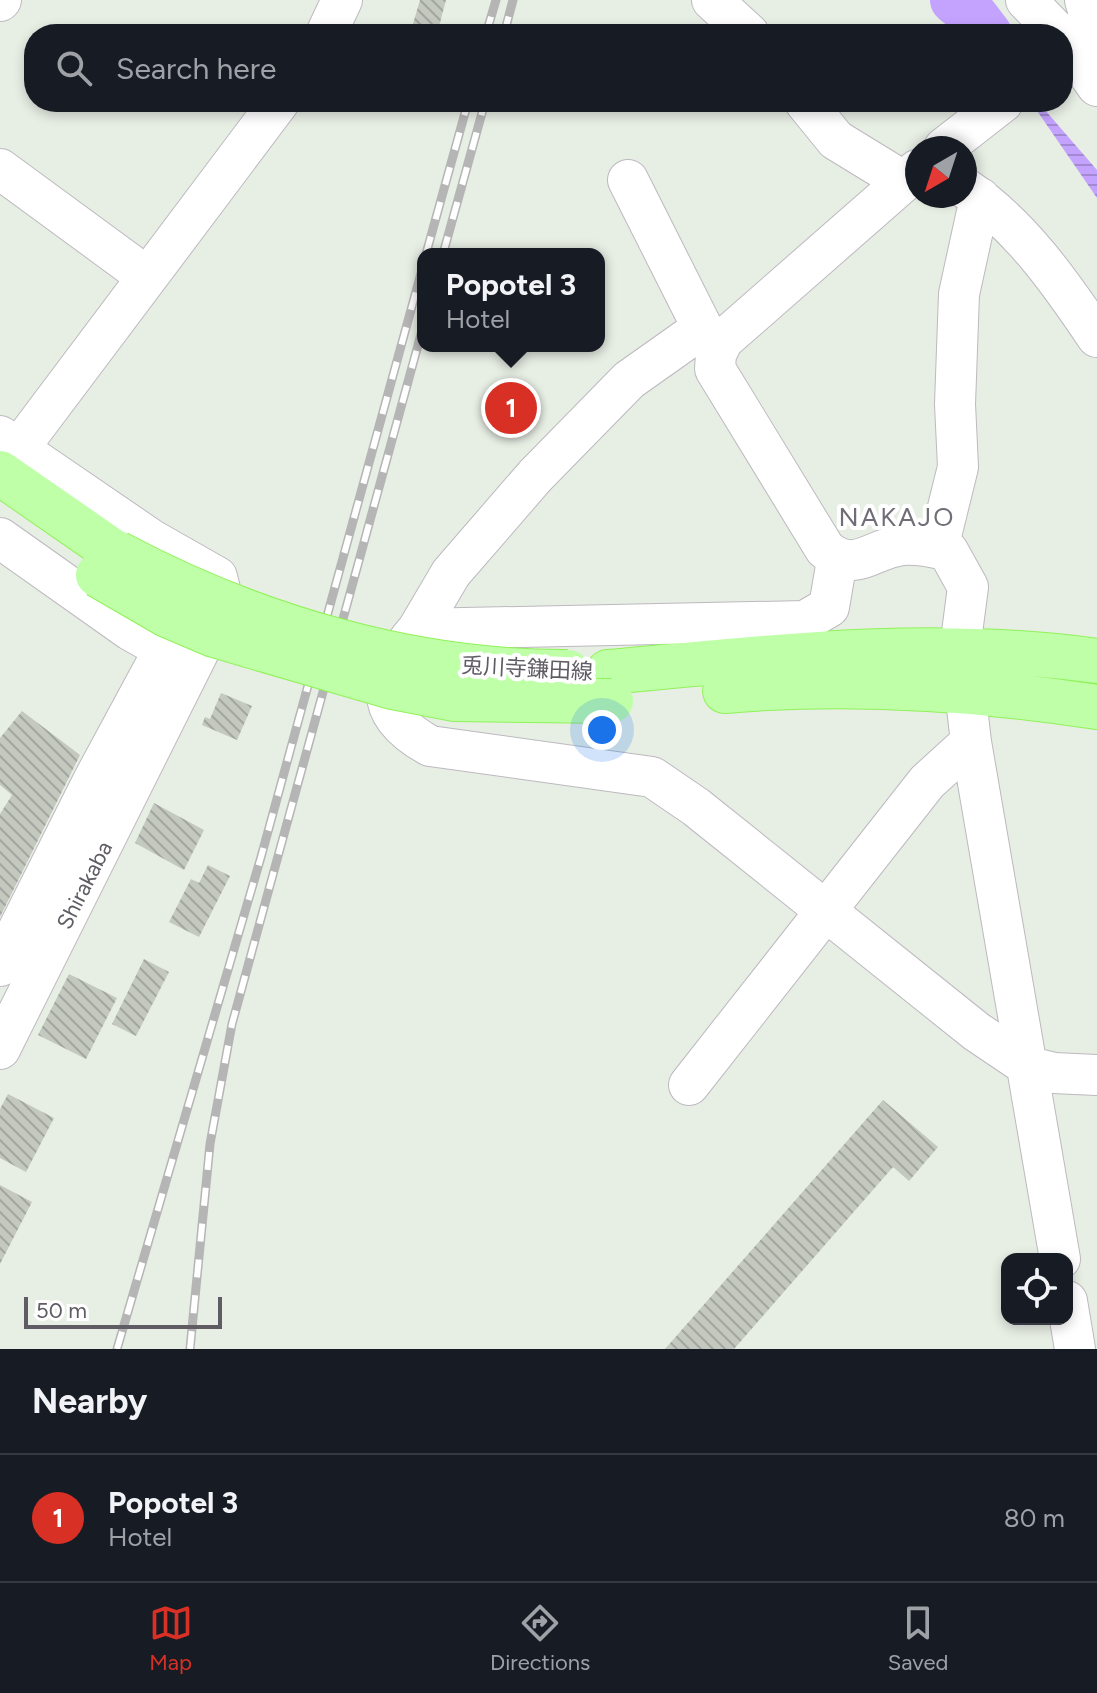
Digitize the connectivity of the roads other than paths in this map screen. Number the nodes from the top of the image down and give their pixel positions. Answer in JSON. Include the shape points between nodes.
{"nodes":[{"id":1,"x":342,"y":0,"type":"edge"},
{"id":2,"x":712,"y":0,"type":"edge"},
{"id":3,"x":1026,"y":0,"type":"edge"},
{"id":4,"x":331,"y":24,"type":"edge"},
{"id":5,"x":738,"y":24,"type":"edge"},
{"id":6,"x":1061,"y":24,"type":"edge"},
{"id":7,"x":1076,"y":34,"type":"edge"},
{"id":8,"x":1097,"y":86,"type":"edge"},
{"id":9,"x":271,"y":112,"type":"edge"},
{"id":10,"x":813,"y":112,"type":"edge"},
{"id":11,"x":990,"y":112,"type":"edge"},
{"id":12,"x":960,"y":136,"type":"edge"},
{"id":13,"x":0,"y":169,"type":"edge"},
{"id":14,"x":905,"y":173,"type":"edge"},
{"id":15,"x":905,"y":179,"type":"edge"},
{"id":16,"x":628,"y":180,"type":"dead end"},
{"id":17,"x":977,"y":197,"type":"edge"},
{"id":18,"x":971,"y":208,"type":"edge"},
{"id":19,"x":146,"y":276,"type":"junction"},
{"id":20,"x":714,"y":336,"type":"junction"},
{"id":21,"x":1097,"y":337,"type":"edge"},
{"id":22,"x":6,"y":453,"type":"edge"},
{"id":23,"x":0,"y":509,"type":"edge"},
{"id":24,"x":0,"y":538,"type":"edge"},
{"id":25,"x":938,"y":548,"type":"junction"},
{"id":26,"x":837,"y":560,"type":"junction"},
{"id":27,"x":105,"y":563,"type":"junction"},
{"id":28,"x":418,"y":629,"type":"junction"},
{"id":29,"x":960,"y":648,"type":"junction"},
{"id":30,"x":178,"y":657,"type":"junction"},
{"id":31,"x":1097,"y":661,"type":"edge"},
{"id":32,"x":609,"y":686,"type":"junction"},
{"id":33,"x":966,"y":691,"type":"junction"},
{"id":34,"x":1097,"y":707,"type":"edge"},
{"id":35,"x":150,"y":711,"type":"junction"},
{"id":36,"x":971,"y":742,"type":"junction"},
{"id":37,"x":826,"y":910,"type":"junction"},
{"id":38,"x":0,"y":966,"type":"edge"},
{"id":39,"x":6,"y":1020,"type":"edge"},
{"id":40,"x":1029,"y":1067,"type":"junction"},
{"id":41,"x":1097,"y":1075,"type":"edge"},
{"id":42,"x":689,"y":1085,"type":"dead end"},
{"id":43,"x":1059,"y":1253,"type":"edge"},
{"id":44,"x":1071,"y":1325,"type":"edge"},
{"id":45,"x":1075,"y":1349,"type":"edge"}],
"edges":[{"from":1,"to":4,"type":"street"},
{"from":2,"to":5,"type":"street"},
{"from":3,"to":6,"type":"street"},
{"from":7,"to":8,"type":"street"},
{"from":9,"to":19,"type":"street"},
{"from":10,"to":14,"type":"street","via":[[836,140]]},
{"from":11,"to":12,"type":"street"},
{"from":13,"to":19,"type":"street"},
{"from":15,"to":20,"type":"street"},
{"from":16,"to":20,"type":"street"},
{"from":17,"to":21,"type":"street","via":[[1052,270]]},
{"from":18,"to":25,"type":"street","via":[[959,294],[958,467]]},
{"from":19,"to":22,"type":"street"},
{"from":20,"to":26,"type":"street","via":[[715,369],[825,549]]},
{"from":20,"to":28,"type":"street","via":[[694,334],[629,380],[535,476],[451,573]]},
{"from":22,"to":27,"type":"main road","name":"兎川寺鎌田線"},
{"from":22,"to":30,"type":"street","via":[[217,577],[220,589]]},
{"from":23,"to":27,"type":"main road","name":"兎川寺鎌田線"},
{"from":24,"to":30,"type":"street","via":[[130,630]]},
{"from":25,"to":26,"type":"street","via":[[900,545],[856,561]]},
{"from":25,"to":29,"type":"street","via":[[948,551],[968,587]]},
{"from":26,"to":28,"type":"street","via":[[829,607],[805,621]]},
{"from":27,"to":32,"type":"main road","name":"兎川寺鎌田線","bridge":true,"via":[[354,644]]},
{"from":28,"to":37,"type":"street","via":[[389,670],[386,699],[403,731],[430,746],[652,777]]},
{"from":29,"to":31,"type":"main road","name":"兎川寺鎌田線"},
{"from":29,"to":32,"type":"main road","name":"兎川寺鎌田線","via":[[847,649]]},
{"from":29,"to":33,"type":"street"},
{"from":30,"to":35,"type":"street"},
{"from":32,"to":33,"type":"main road","name":"兎川寺鎌田線","via":[[912,686]]},
{"from":33,"to":34,"type":"main road","name":"兎川寺鎌田線"},
{"from":33,"to":36,"type":"street"},
{"from":35,"to":38,"type":"street","name":"Shirakaba"},
{"from":35,"to":39,"type":"street","name":"Shirakaba"},
{"from":36,"to":37,"type":"street","via":[[927,782]]},
{"from":36,"to":40,"type":"street"},
{"from":37,"to":40,"type":"street","via":[[977,1032]]},
{"from":37,"to":42,"type":"street"},
{"from":40,"to":41,"type":"street"},
{"from":40,"to":43,"type":"street"},
{"from":44,"to":45,"type":"street"}]}
